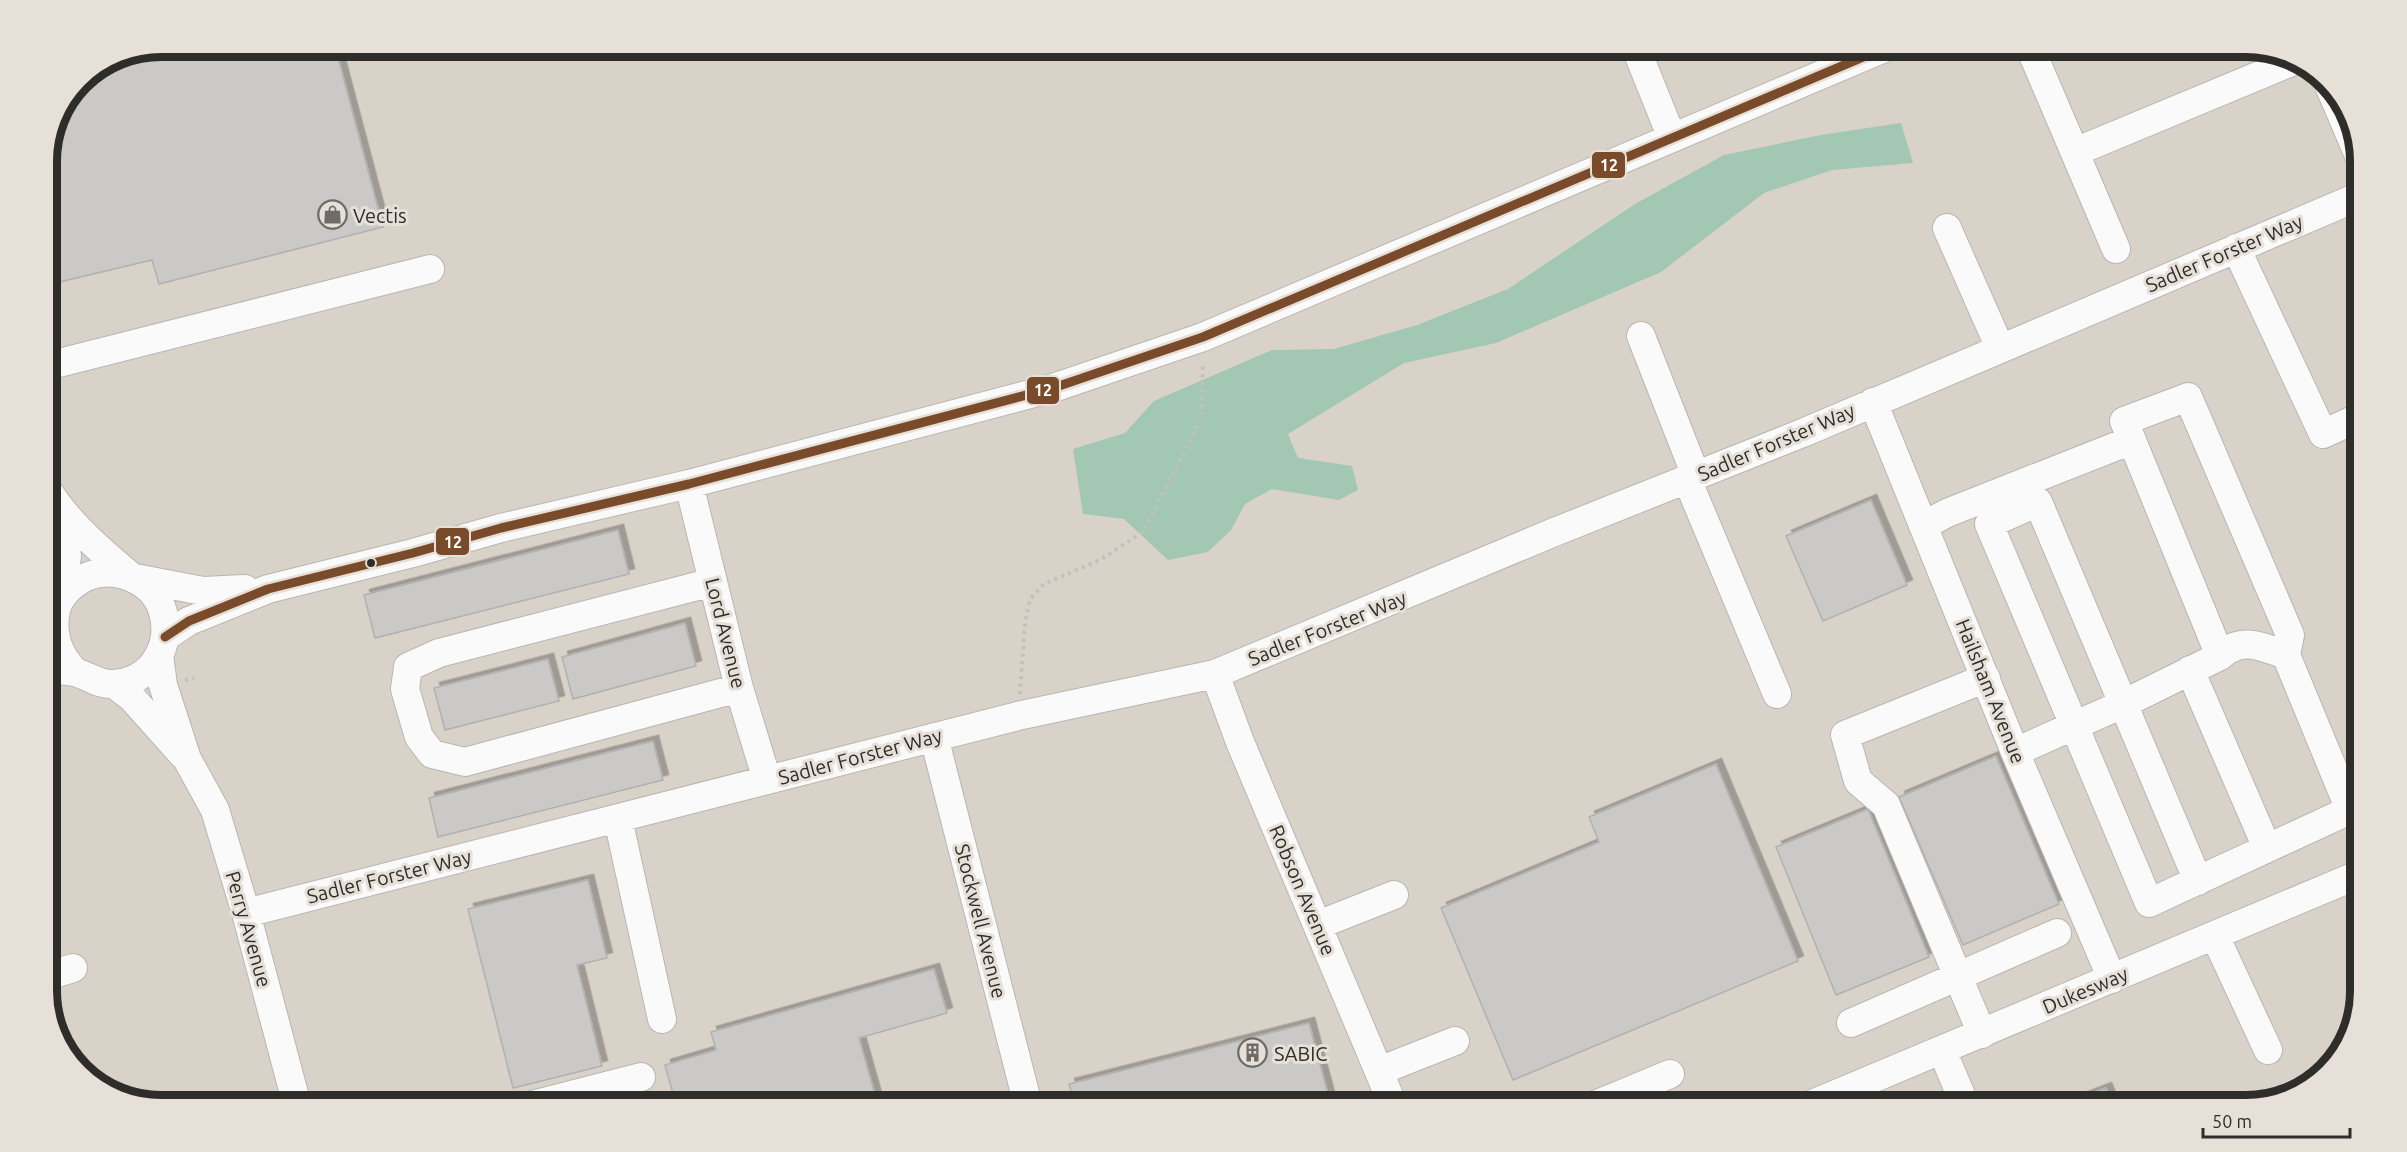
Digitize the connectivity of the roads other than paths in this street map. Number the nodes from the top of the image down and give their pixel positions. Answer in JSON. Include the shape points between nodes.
{"nodes":[{"id":1,"x":1639,"y":57,"type":"edge"},
{"id":2,"x":1863,"y":57,"type":"edge"},
{"id":3,"x":2034,"y":57,"type":"edge"},
{"id":4,"x":2285,"y":65,"type":"edge"},
{"id":5,"x":1672,"y":138,"type":"junction"},
{"id":6,"x":2075,"y":152,"type":"junction"},
{"id":7,"x":2350,"y":200,"type":"edge"},
{"id":8,"x":1947,"y":228,"type":"dead end"},
{"id":9,"x":2236,"y":248,"type":"junction"},
{"id":10,"x":2116,"y":249,"type":"dead end"},
{"id":11,"x":430,"y":269,"type":"dead end"},
{"id":12,"x":1641,"y":336,"type":"dead end"},
{"id":13,"x":2000,"y":348,"type":"junction"},
{"id":14,"x":57,"y":363,"type":"edge"},
{"id":15,"x":1872,"y":402,"type":"junction"},
{"id":16,"x":2350,"y":422,"type":"edge"},
{"id":17,"x":2132,"y":440,"type":"junction"},
{"id":18,"x":1692,"y":477,"type":"junction"},
{"id":19,"x":689,"y":484,"type":"junction"},
{"id":20,"x":57,"y":502,"type":"edge"},
{"id":21,"x":57,"y":518,"type":"edge"},
{"id":22,"x":1923,"y":526,"type":"junction"},
{"id":23,"x":132,"y":576,"type":"junction"},
{"id":24,"x":713,"y":582,"type":"junction"},
{"id":25,"x":268,"y":589,"type":"junction"},
{"id":26,"x":57,"y":598,"type":"edge"},
{"id":27,"x":57,"y":606,"type":"edge"},
{"id":28,"x":57,"y":645,"type":"edge"},
{"id":29,"x":162,"y":646,"type":"junction"},
{"id":30,"x":2286,"y":655,"type":"junction"},
{"id":31,"x":2220,"y":656,"type":"junction"},
{"id":32,"x":2190,"y":670,"type":"junction"},
{"id":33,"x":57,"y":671,"type":"edge"},
{"id":34,"x":75,"y":672,"type":"junction"},
{"id":35,"x":1215,"y":674,"type":"junction"},
{"id":36,"x":1986,"y":678,"type":"junction"},
{"id":37,"x":114,"y":684,"type":"junction"},
{"id":38,"x":739,"y":688,"type":"junction"},
{"id":39,"x":1777,"y":694,"type":"dead end"},
{"id":40,"x":2123,"y":704,"type":"junction"},
{"id":41,"x":2074,"y":726,"type":"junction"},
{"id":42,"x":934,"y":737,"type":"junction"},
{"id":43,"x":2015,"y":752,"type":"junction"},
{"id":44,"x":187,"y":759,"type":"junction"},
{"id":45,"x":767,"y":780,"type":"junction"},
{"id":46,"x":618,"y":819,"type":"junction"},
{"id":47,"x":2267,"y":849,"type":"junction"},
{"id":48,"x":2350,"y":878,"type":"edge"},
{"id":49,"x":2198,"y":881,"type":"junction"},
{"id":50,"x":1394,"y":895,"type":"dead end"},
{"id":51,"x":246,"y":913,"type":"junction"},
{"id":52,"x":1318,"y":926,"type":"junction"},
{"id":53,"x":2057,"y":933,"type":"dead end"},
{"id":54,"x":2215,"y":936,"type":"junction"},
{"id":55,"x":1957,"y":978,"type":"junction"},
{"id":56,"x":2112,"y":980,"type":"junction"},
{"id":57,"x":662,"y":1019,"type":"dead end"},
{"id":58,"x":1851,"y":1023,"type":"dead end"},
{"id":59,"x":1982,"y":1034,"type":"junction"},
{"id":60,"x":1455,"y":1041,"type":"dead end"},
{"id":61,"x":1942,"y":1050,"type":"junction"},
{"id":62,"x":2268,"y":1050,"type":"dead end"},
{"id":63,"x":1379,"y":1071,"type":"junction"},
{"id":64,"x":1670,"y":1074,"type":"dead end"},
{"id":65,"x":641,"y":1077,"type":"dead end"},
{"id":66,"x":294,"y":1095,"type":"edge"},
{"id":67,"x":573,"y":1095,"type":"edge"},
{"id":68,"x":1026,"y":1095,"type":"edge"},
{"id":69,"x":1389,"y":1095,"type":"edge"},
{"id":70,"x":1626,"y":1095,"type":"edge"},
{"id":71,"x":1836,"y":1095,"type":"edge"},
{"id":72,"x":1960,"y":1095,"type":"edge"}],
"edges":[{"from":1,"to":5,"type":"street"},
{"from":2,"to":5,"type":"street"},
{"from":3,"to":6,"type":"street"},
{"from":4,"to":6,"type":"street"},
{"from":5,"to":19,"type":"street","via":[[1203,337],[1053,388]]},
{"from":6,"to":10,"type":"street"},
{"from":7,"to":9,"type":"street","name":"Sadler Forster Way"},
{"from":8,"to":13,"type":"street"},
{"from":9,"to":13,"type":"street","name":"Sadler Forster Way"},
{"from":9,"to":16,"type":"street","via":[[2324,434]]},
{"from":11,"to":14,"type":"street"},
{"from":12,"to":18,"type":"street"},
{"from":13,"to":15,"type":"street","name":"Sadler Forster Way"},
{"from":15,"to":18,"type":"street","name":"Sadler Forster Way"},
{"from":15,"to":22,"type":"street","name":"Hailsham Avenue"},
{"from":17,"to":22,"type":"street"},
{"from":17,"to":30,"type":"street","via":[[2124,421],[2188,397],[2290,635]]},
{"from":17,"to":31,"type":"street"},
{"from":18,"to":35,"type":"street","name":"Sadler Forster Way"},
{"from":18,"to":39,"type":"street"},
{"from":19,"to":24,"type":"street","name":"Lord Avenue"},
{"from":19,"to":25,"type":"street"},
{"from":20,"to":23,"type":"street","via":[[97,547]]},
{"from":21,"to":26,"type":"street","via":[[67,556]]},
{"from":22,"to":36,"type":"street","name":"Hailsham Avenue"},
{"from":23,"to":25,"type":"street","via":[[203,591]]},
{"from":23,"to":27,"type":"street","via":[[90,575],[78,581]]},
{"from":23,"to":29,"type":"street","via":[[161,607]]},
{"from":24,"to":38,"type":"street","name":"Lord Avenue"},
{"from":24,"to":38,"type":"street","via":[[440,653],[408,667],[405,689],[419,737],[432,754],[465,762]]},
{"from":25,"to":29,"type":"street","via":[[198,616]]},
{"from":28,"to":34,"type":"street"},
{"from":29,"to":37,"type":"street","via":[[150,670]]},
{"from":29,"to":44,"type":"street","name":"Perry Avenue","via":[[163,685]]},
{"from":30,"to":31,"type":"street","via":[[2240,644],[2230,646]]},
{"from":30,"to":47,"type":"street","via":[[2350,810]]},
{"from":31,"to":32,"type":"street"},
{"from":32,"to":40,"type":"street"},
{"from":32,"to":47,"type":"street"},
{"from":33,"to":34,"type":"street"},
{"from":34,"to":37,"type":"street"},
{"from":35,"to":42,"type":"street","name":"Sadler Forster Way"},
{"from":35,"to":52,"type":"street","name":"Robson Avenue"},
{"from":36,"to":43,"type":"street","name":"Hailsham Avenue"},
{"from":36,"to":55,"type":"street","via":[[1845,735],[1858,781],[1886,805]]},
{"from":37,"to":44,"type":"street","name":"Perry Avenue","via":[[132,698]]},
{"from":38,"to":45,"type":"street","name":"Lord Avenue"},
{"from":40,"to":41,"type":"street"},
{"from":40,"to":41,"type":"street","via":[[2038,501],[1989,524]]},
{"from":40,"to":49,"type":"street"},
{"from":41,"to":43,"type":"street"},
{"from":41,"to":49,"type":"street","via":[[2149,903]]},
{"from":42,"to":45,"type":"street","name":"Sadler Forster Way"},
{"from":42,"to":68,"type":"street","name":"Stockwell Avenue"},
{"from":43,"to":56,"type":"street","name":"Hailsham Avenue"},
{"from":44,"to":51,"type":"street","name":"Perry Avenue","via":[[215,810]]},
{"from":45,"to":46,"type":"street","name":"Sadler Forster Way"},
{"from":46,"to":51,"type":"street","name":"Sadler Forster Way"},
{"from":46,"to":57,"type":"street"},
{"from":47,"to":49,"type":"street"},
{"from":48,"to":54,"type":"street","name":"Dukesway"},
{"from":50,"to":52,"type":"street"},
{"from":51,"to":66,"type":"street","name":"Perry Avenue"},
{"from":52,"to":63,"type":"street","name":"Robson Avenue"},
{"from":53,"to":55,"type":"street"},
{"from":54,"to":56,"type":"street","name":"Dukesway"},
{"from":54,"to":62,"type":"street"},
{"from":55,"to":58,"type":"street"},
{"from":55,"to":59,"type":"street"},
{"from":56,"to":59,"type":"street","name":"Dukesway"},
{"from":59,"to":61,"type":"street","name":"Dukesway"},
{"from":60,"to":63,"type":"street"},
{"from":61,"to":71,"type":"street","name":"Dukesway"},
{"from":61,"to":72,"type":"street"},
{"from":63,"to":69,"type":"street","name":"Robson Avenue"},
{"from":64,"to":70,"type":"street"},
{"from":65,"to":67,"type":"street"}]}
